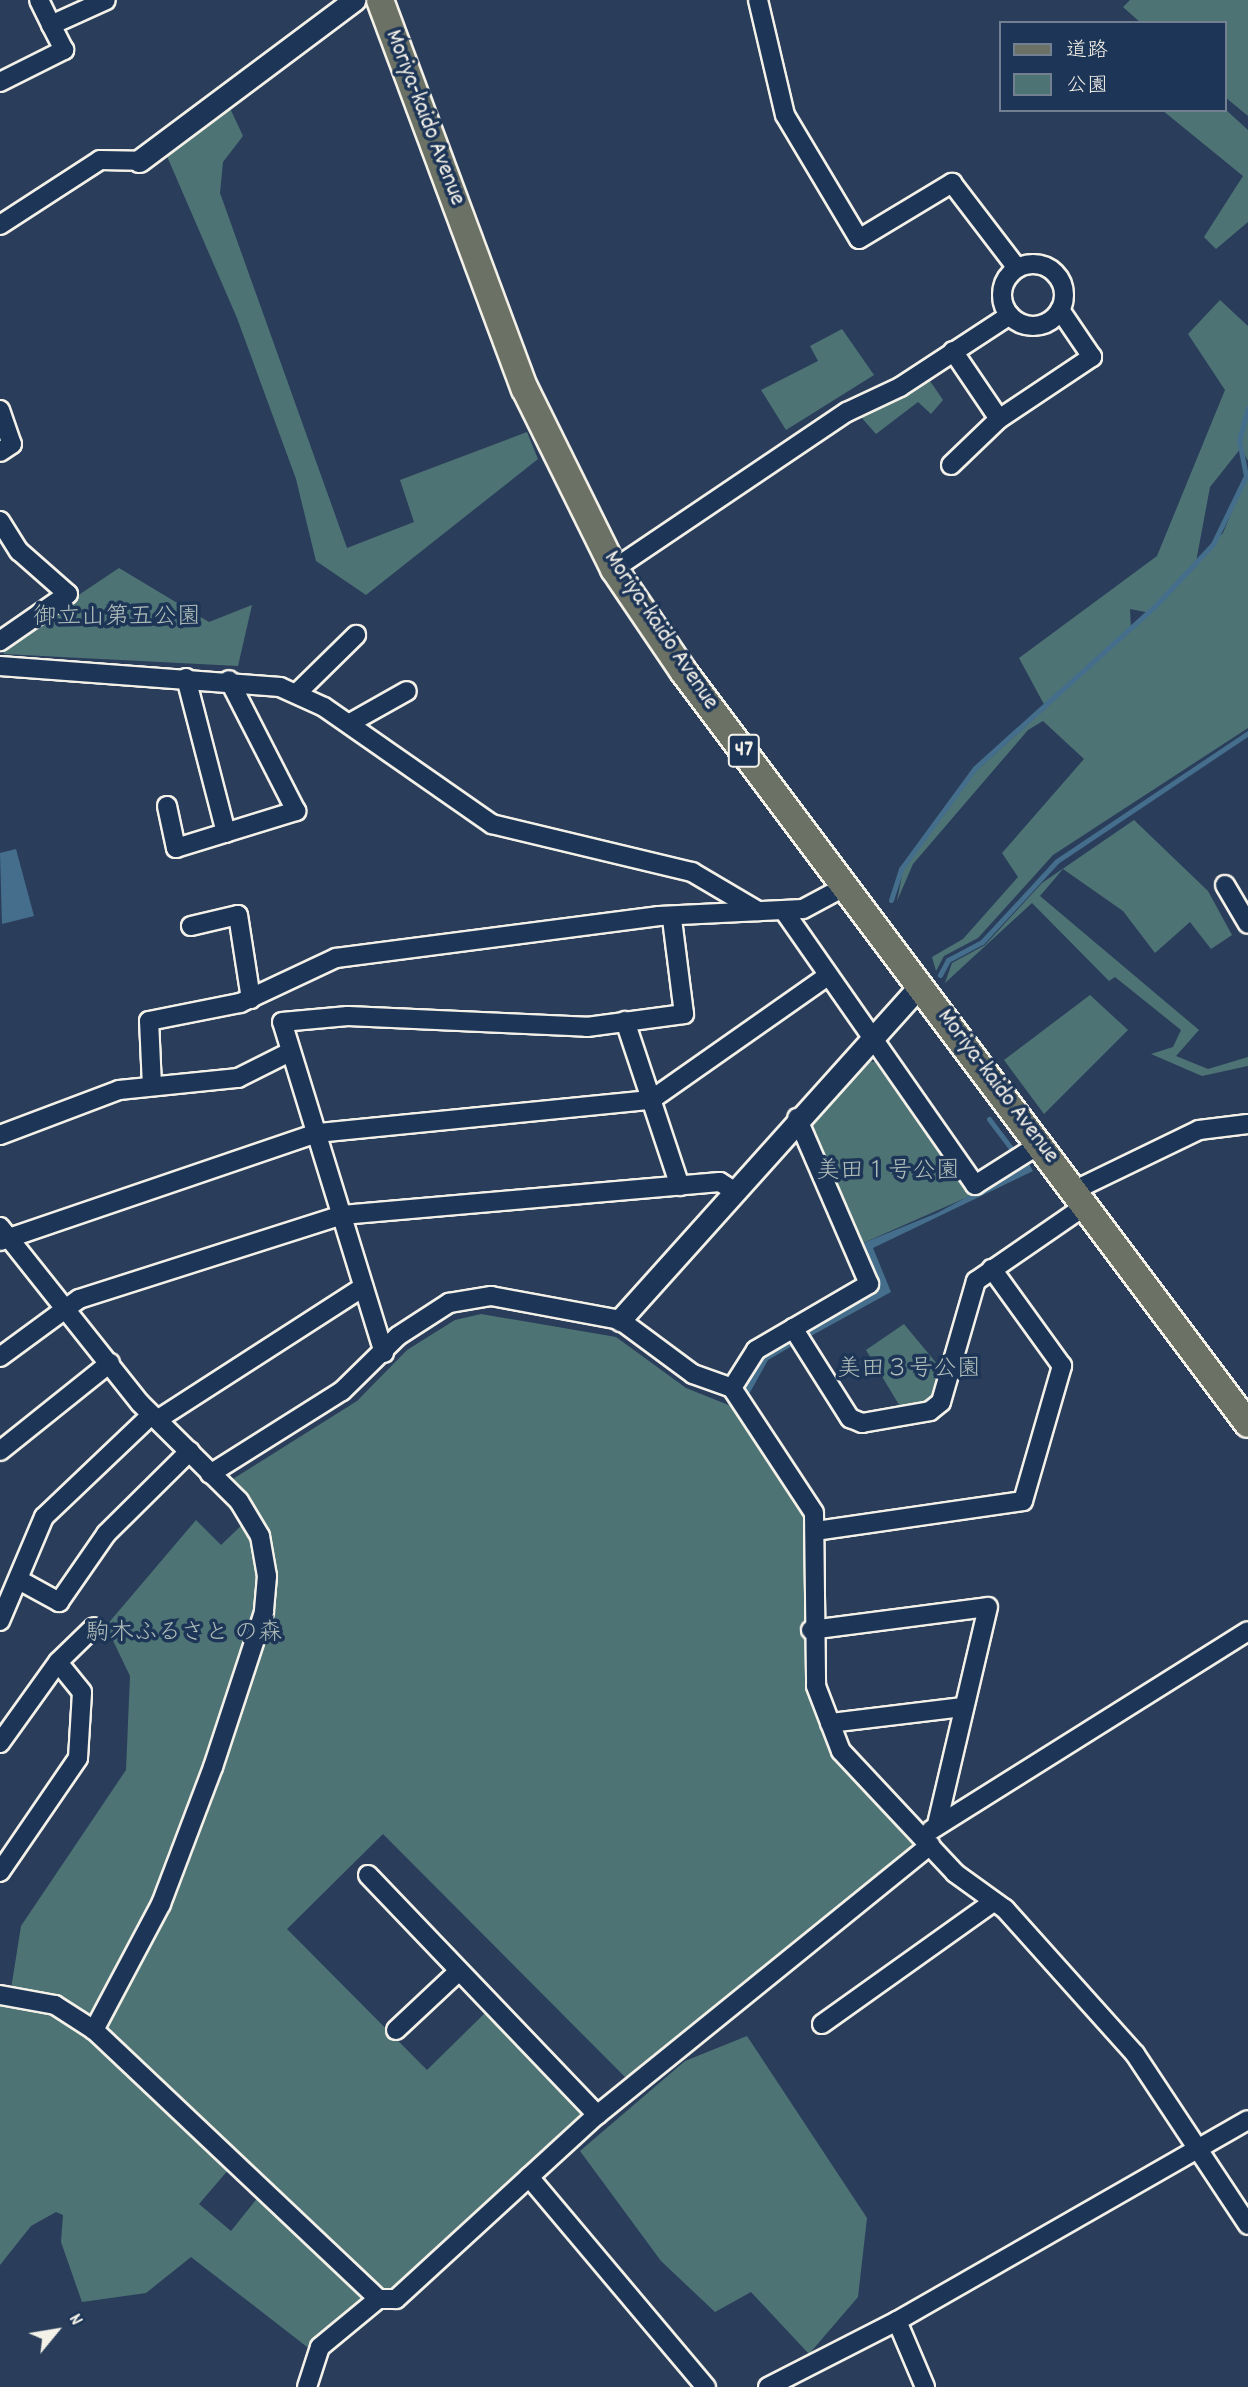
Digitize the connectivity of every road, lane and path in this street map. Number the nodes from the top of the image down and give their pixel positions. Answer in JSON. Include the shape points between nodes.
{"nodes":[{"id":1,"x":39,"y":0,"type":"edge"},
{"id":2,"x":106,"y":0,"type":"edge"},
{"id":3,"x":354,"y":0,"type":"edge"},
{"id":4,"x":380,"y":0,"type":"edge"},
{"id":5,"x":758,"y":0,"type":"edge"},
{"id":6,"x":51,"y":25,"type":"junction"},
{"id":7,"x":0,"y":82,"type":"edge"},
{"id":8,"x":139,"y":161,"type":"joint"},
{"id":9,"x":0,"y":225,"type":"edge"},
{"id":10,"x":1017,"y":268,"type":"junction"},
{"id":11,"x":1060,"y":310,"type":"junction"},
{"id":12,"x":1010,"y":315,"type":"junction"},
{"id":13,"x":953,"y":351,"type":"junction"},
{"id":14,"x":0,"y":410,"type":"edge"},
{"id":15,"x":999,"y":419,"type":"junction"},
{"id":16,"x":0,"y":452,"type":"edge"},
{"id":17,"x":951,"y":465,"type":"dead end"},
{"id":18,"x":0,"y":521,"type":"edge"},
{"id":19,"x":614,"y":569,"type":"junction"},
{"id":20,"x":356,"y":635,"type":"dead end"},
{"id":21,"x":0,"y":641,"type":"edge"},
{"id":22,"x":0,"y":666,"type":"edge"},
{"id":23,"x":186,"y":678,"type":"junction"},
{"id":24,"x":229,"y":680,"type":"junction"},
{"id":25,"x":407,"y":691,"type":"dead end"},
{"id":26,"x":297,"y":693,"type":"junction"},
{"id":27,"x":349,"y":723,"type":"junction"},
{"id":28,"x":167,"y":806,"type":"dead end"},
{"id":29,"x":226,"y":833,"type":"junction"},
{"id":30,"x":1225,"y":885,"type":"dead end"},
{"id":31,"x":846,"y":886,"type":"junction"},
{"id":32,"x":758,"y":911,"type":"junction"},
{"id":33,"x":784,"y":911,"type":"junction"},
{"id":34,"x":672,"y":919,"type":"junction"},
{"id":35,"x":1248,"y":923,"type":"edge"},
{"id":36,"x":191,"y":926,"type":"dead end"},
{"id":37,"x":826,"y":976,"type":"junction"},
{"id":38,"x":920,"y":986,"type":"junction"},
{"id":39,"x":251,"y":999,"type":"junction"},
{"id":40,"x":625,"y":1021,"type":"junction"},
{"id":41,"x":869,"y":1039,"type":"junction"},
{"id":42,"x":290,"y":1052,"type":"junction"},
{"id":43,"x":152,"y":1086,"type":"junction"},
{"id":44,"x":651,"y":1100,"type":"junction"},
{"id":45,"x":797,"y":1118,"type":"junction"},
{"id":46,"x":1248,"y":1124,"type":"edge"},
{"id":47,"x":318,"y":1133,"type":"junction"},
{"id":48,"x":0,"y":1135,"type":"edge"},
{"id":49,"x":1040,"y":1144,"type":"junction"},
{"id":50,"x":680,"y":1186,"type":"junction"},
{"id":51,"x":734,"y":1191,"type":"junction"},
{"id":52,"x":1081,"y":1198,"type":"junction"},
{"id":53,"x":342,"y":1215,"type":"junction"},
{"id":54,"x":2,"y":1234,"type":"edge"},
{"id":55,"x":992,"y":1269,"type":"junction"},
{"id":56,"x":363,"y":1287,"type":"junction"},
{"id":57,"x":65,"y":1307,"type":"junction"},
{"id":58,"x":620,"y":1320,"type":"junction"},
{"id":59,"x":793,"y":1328,"type":"junction"},
{"id":60,"x":384,"y":1353,"type":"junction"},
{"id":61,"x":0,"y":1357,"type":"edge"},
{"id":62,"x":110,"y":1363,"type":"junction"},
{"id":63,"x":732,"y":1388,"type":"junction"},
{"id":64,"x":155,"y":1417,"type":"junction"},
{"id":65,"x":1248,"y":1424,"type":"edge"},
{"id":66,"x":0,"y":1451,"type":"edge"},
{"id":67,"x":190,"y":1451,"type":"junction"},
{"id":68,"x":210,"y":1474,"type":"junction"},
{"id":69,"x":815,"y":1531,"type":"junction"},
{"id":70,"x":19,"y":1580,"type":"junction"},
{"id":71,"x":0,"y":1621,"type":"edge"},
{"id":72,"x":94,"y":1627,"type":"dead end"},
{"id":73,"x":811,"y":1630,"type":"junction"},
{"id":74,"x":1248,"y":1631,"type":"edge"},
{"id":75,"x":58,"y":1662,"type":"junction"},
{"id":76,"x":962,"y":1707,"type":"junction"},
{"id":77,"x":830,"y":1723,"type":"junction"},
{"id":78,"x":0,"y":1743,"type":"edge"},
{"id":79,"x":937,"y":1824,"type":"junction"},
{"id":80,"x":927,"y":1841,"type":"junction"},
{"id":81,"x":0,"y":1872,"type":"edge"},
{"id":82,"x":368,"y":1875,"type":"dead end"},
{"id":83,"x":993,"y":1902,"type":"junction"},
{"id":84,"x":458,"y":1972,"type":"junction"},
{"id":85,"x":0,"y":1995,"type":"edge"},
{"id":86,"x":822,"y":2024,"type":"dead end"},
{"id":87,"x":396,"y":2030,"type":"dead end"},
{"id":88,"x":94,"y":2031,"type":"junction"},
{"id":89,"x":597,"y":2115,"type":"junction"},
{"id":90,"x":1248,"y":2120,"type":"edge"},
{"id":91,"x":1198,"y":2151,"type":"junction"},
{"id":92,"x":529,"y":2177,"type":"junction"},
{"id":93,"x":1248,"y":2225,"type":"edge"},
{"id":94,"x":378,"y":2299,"type":"junction"},
{"id":95,"x":897,"y":2321,"type":"junction"},
{"id":96,"x":307,"y":2387,"type":"edge"},
{"id":97,"x":706,"y":2387,"type":"edge"},
{"id":98,"x":768,"y":2387,"type":"edge"},
{"id":99,"x":925,"y":2387,"type":"edge"}],
"edges":[{"from":1,"to":6,"type":"street"},
{"from":2,"to":6,"type":"street"},
{"from":3,"to":8,"type":"street"},
{"from":4,"to":19,"type":"main road","name":"Moriya-kaido Avenue","number":"47","via":[[525,389]]},
{"from":5,"to":10,"type":"street","via":[[785,115],[859,239],[952,183]]},
{"from":6,"to":7,"type":"street","via":[[64,50]]},
{"from":8,"to":9,"type":"street","via":[[100,160]]},
{"from":10,"to":11,"type":"street","via":[[1036,264],[1055,272],[1064,290]]},
{"from":10,"to":12,"type":"street","via":[[1002,294]]},
{"from":11,"to":12,"type":"street","via":[[1036,326]]},
{"from":11,"to":15,"type":"street","via":[[1092,357]]},
{"from":12,"to":13,"type":"street"},
{"from":13,"to":15,"type":"street"},
{"from":13,"to":19,"type":"street","via":[[847,412]]},
{"from":14,"to":16,"type":"street","via":[[12,444]]},
{"from":15,"to":17,"type":"street"},
{"from":18,"to":21,"type":"street","via":[[19,551],[68,594]]},
{"from":19,"to":31,"type":"main road","name":"Moriya-kaido Avenue","number":"47"},
{"from":20,"to":26,"type":"street"},
{"from":22,"to":23,"type":"street"},
{"from":23,"to":24,"type":"street"},
{"from":23,"to":29,"type":"street"},
{"from":24,"to":26,"type":"street"},
{"from":24,"to":29,"type":"street","via":[[296,811]]},
{"from":25,"to":27,"type":"street"},
{"from":26,"to":27,"type":"street"},
{"from":27,"to":32,"type":"street","via":[[492,824],[692,872]]},
{"from":28,"to":29,"type":"street","via":[[176,848]]},
{"from":30,"to":35,"type":"street"},
{"from":31,"to":33,"type":"street","via":[[832,897]]},
{"from":31,"to":38,"type":"main road","name":"Moriya-kaido Avenue","number":"47"},
{"from":32,"to":33,"type":"street"},
{"from":32,"to":34,"type":"street"},
{"from":33,"to":37,"type":"street"},
{"from":34,"to":39,"type":"street","via":[[336,958]]},
{"from":34,"to":40,"type":"street","via":[[684,1014]]},
{"from":36,"to":39,"type":"street","via":[[238,915]]},
{"from":37,"to":41,"type":"street"},
{"from":37,"to":44,"type":"street"},
{"from":38,"to":41,"type":"street"},
{"from":38,"to":49,"type":"main road","name":"Moriya-kaido Avenue","number":"47"},
{"from":39,"to":43,"type":"street","via":[[213,1012],[149,1021]]},
{"from":40,"to":42,"type":"street","via":[[587,1027],[348,1016],[282,1022]]},
{"from":40,"to":44,"type":"street"},
{"from":41,"to":45,"type":"street"},
{"from":41,"to":49,"type":"street","via":[[975,1185]]},
{"from":42,"to":43,"type":"street","via":[[238,1078]]},
{"from":42,"to":47,"type":"street"},
{"from":43,"to":48,"type":"street","via":[[119,1090]]},
{"from":44,"to":47,"type":"street"},
{"from":44,"to":50,"type":"street"},
{"from":45,"to":51,"type":"street"},
{"from":45,"to":59,"type":"street","via":[[869,1284]]},
{"from":46,"to":52,"type":"street","via":[[1199,1130]]},
{"from":47,"to":53,"type":"street"},
{"from":47,"to":54,"type":"street"},
{"from":49,"to":52,"type":"main road","name":"Moriya-kaido Avenue","number":"47"},
{"from":50,"to":51,"type":"street","via":[[720,1182]]},
{"from":50,"to":53,"type":"street"},
{"from":51,"to":58,"type":"street"},
{"from":52,"to":55,"type":"street"},
{"from":52,"to":65,"type":"main road","name":"Moriya-kaido Avenue","number":"47"},
{"from":53,"to":56,"type":"street"},
{"from":53,"to":57,"type":"street"},
{"from":54,"to":57,"type":"street"},
{"from":55,"to":59,"type":"street","via":[[976,1281],[941,1402],[930,1411],[862,1423],[850,1418]]},
{"from":55,"to":69,"type":"street","via":[[1062,1366],[1023,1501]]},
{"from":56,"to":60,"type":"street"},
{"from":56,"to":64,"type":"street"},
{"from":57,"to":61,"type":"street"},
{"from":57,"to":62,"type":"street"},
{"from":58,"to":60,"type":"street","via":[[491,1296],[449,1303]]},
{"from":58,"to":63,"type":"street","via":[[693,1374]]},
{"from":59,"to":63,"type":"street","via":[[756,1350]]},
{"from":60,"to":68,"type":"street","via":[[342,1391]]},
{"from":62,"to":64,"type":"street"},
{"from":62,"to":66,"type":"street"},
{"from":63,"to":69,"type":"street","via":[[814,1513]]},
{"from":64,"to":67,"type":"street"},
{"from":64,"to":70,"type":"street","via":[[44,1517]]},
{"from":67,"to":68,"type":"street"},
{"from":67,"to":70,"type":"street","via":[[106,1534],[60,1602]]},
{"from":68,"to":88,"type":"street","via":[[239,1501],[260,1536],[264,1612],[161,1904]]},
{"from":69,"to":73,"type":"street"},
{"from":70,"to":71,"type":"street"},
{"from":72,"to":75,"type":"street"},
{"from":73,"to":76,"type":"street","via":[[988,1607]]},
{"from":73,"to":77,"type":"street","via":[[816,1686]]},
{"from":74,"to":79,"type":"street"},
{"from":75,"to":78,"type":"street"},
{"from":75,"to":81,"type":"street","via":[[82,1692],[78,1758]]},
{"from":76,"to":77,"type":"street"},
{"from":76,"to":79,"type":"street"},
{"from":77,"to":80,"type":"street","via":[[841,1751]]},
{"from":79,"to":80,"type":"street"},
{"from":80,"to":83,"type":"street"},
{"from":80,"to":89,"type":"street"},
{"from":82,"to":84,"type":"street"},
{"from":83,"to":86,"type":"street"},
{"from":83,"to":91,"type":"street","via":[[1135,2054]]},
{"from":84,"to":87,"type":"street"},
{"from":84,"to":89,"type":"street"},
{"from":85,"to":88,"type":"street","via":[[55,2005]]},
{"from":88,"to":94,"type":"street"},
{"from":89,"to":92,"type":"street"},
{"from":90,"to":91,"type":"street"},
{"from":91,"to":93,"type":"street"},
{"from":91,"to":95,"type":"street"},
{"from":92,"to":94,"type":"street","via":[[396,2299]]},
{"from":92,"to":97,"type":"street"},
{"from":94,"to":96,"type":"street","via":[[320,2347]]},
{"from":95,"to":98,"type":"street"},
{"from":95,"to":99,"type":"street"}]}
